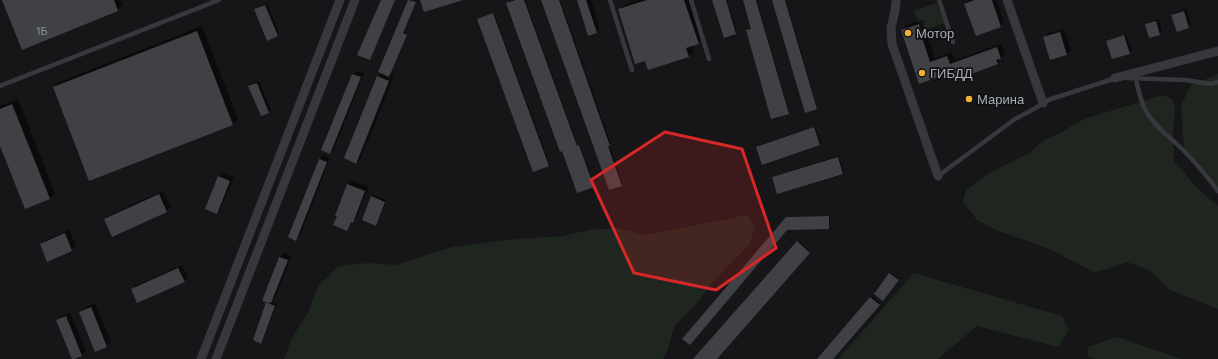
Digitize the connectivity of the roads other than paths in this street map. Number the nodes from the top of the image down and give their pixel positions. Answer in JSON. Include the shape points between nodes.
{"nodes":[{"id":1,"x":219,"y":0,"type":"edge"},
{"id":2,"x":340,"y":0,"type":"edge"},
{"id":3,"x":355,"y":0,"type":"edge"},
{"id":4,"x":610,"y":0,"type":"edge"},
{"id":5,"x":691,"y":0,"type":"edge"},
{"id":6,"x":939,"y":0,"type":"edge"},
{"id":7,"x":1007,"y":0,"type":"edge"},
{"id":8,"x":898,"y":1,"type":"edge"},
{"id":9,"x":953,"y":42,"type":"dead end"},
{"id":10,"x":1218,"y":51,"type":"edge"},
{"id":11,"x":709,"y":59,"type":"dead end"},
{"id":12,"x":632,"y":70,"type":"dead end"},
{"id":13,"x":1115,"y":78,"type":"junction"},
{"id":14,"x":1136,"y":78,"type":"junction"},
{"id":15,"x":1218,"y":82,"type":"edge"},
{"id":16,"x":0,"y":86,"type":"edge"},
{"id":17,"x":1043,"y":103,"type":"junction"},
{"id":18,"x":938,"y":176,"type":"joint"},
{"id":19,"x":1218,"y":191,"type":"edge"},
{"id":20,"x":201,"y":359,"type":"edge"},
{"id":21,"x":216,"y":359,"type":"edge"}],
"edges":[{"from":1,"to":16,"type":"lane"},
{"from":2,"to":20,"type":"street"},
{"from":3,"to":21,"type":"street"},
{"from":4,"to":12,"type":"lane"},
{"from":5,"to":11,"type":"lane"},
{"from":6,"to":9,"type":"lane"},
{"from":7,"to":17,"type":"street"},
{"from":8,"to":18,"type":"street","via":[[891,28],[892,44]]},
{"from":10,"to":13,"type":"street"},
{"from":13,"to":14,"type":"lane"},
{"from":13,"to":17,"type":"lane"},
{"from":14,"to":15,"type":"lane","via":[[1210,84]]},
{"from":14,"to":19,"type":"lane","via":[[1146,112],[1203,170]]},
{"from":17,"to":18,"type":"lane","via":[[1015,119]]}]}
